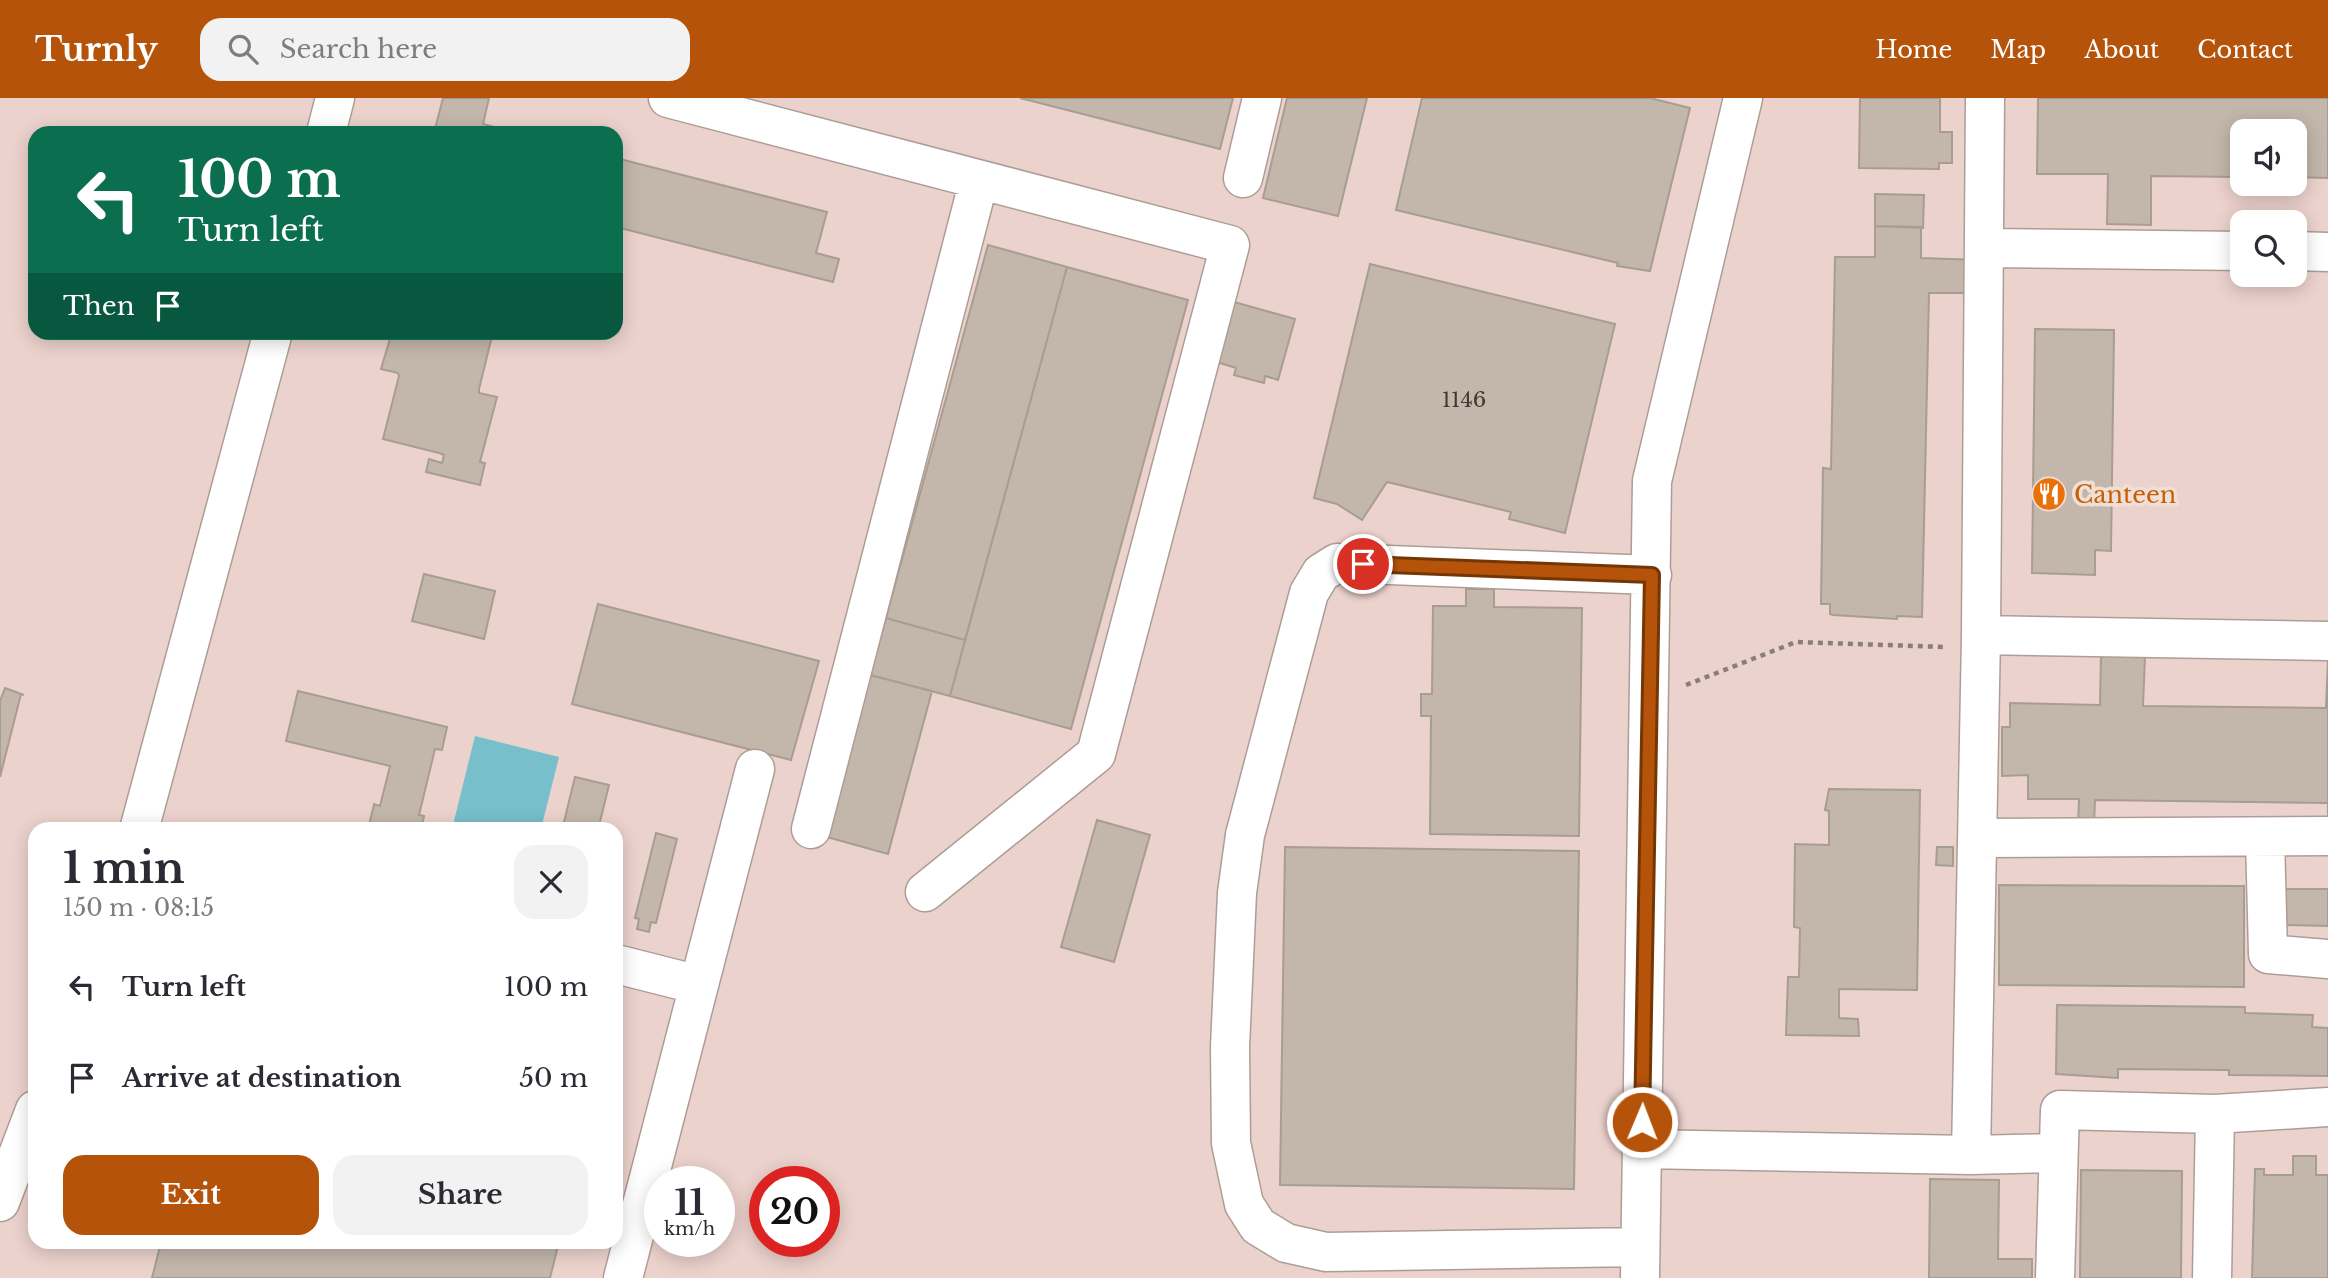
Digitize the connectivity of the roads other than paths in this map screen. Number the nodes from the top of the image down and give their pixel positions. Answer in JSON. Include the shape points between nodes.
{"nodes":[{"id":1,"x":335,"y":98,"type":"edge"},
{"id":2,"x":668,"y":98,"type":"edge"},
{"id":3,"x":1262,"y":98,"type":"edge"},
{"id":4,"x":1743,"y":98,"type":"edge"},
{"id":5,"x":1985,"y":98,"type":"edge"},
{"id":6,"x":328,"y":126,"type":"edge"},
{"id":7,"x":1243,"y":178,"type":"dead end"},
{"id":8,"x":979,"y":180,"type":"junction"},
{"id":9,"x":1984,"y":248,"type":"junction"},
{"id":10,"x":2230,"y":251,"type":"edge"},
{"id":11,"x":2307,"y":251,"type":"edge"},
{"id":12,"x":2328,"y":252,"type":"edge"},
{"id":13,"x":270,"y":340,"type":"edge"},
{"id":14,"x":1652,"y":575,"type":"junction"},
{"id":15,"x":2328,"y":641,"type":"edge"},
{"id":16,"x":1981,"y":642,"type":"junction"},
{"id":17,"x":755,"y":769,"type":"dead end"},
{"id":18,"x":141,"y":822,"type":"edge"},
{"id":19,"x":811,"y":829,"type":"dead end"},
{"id":20,"x":2328,"y":836,"type":"edge"},
{"id":21,"x":2265,"y":837,"type":"junction"},
{"id":22,"x":1977,"y":838,"type":"junction"},
{"id":23,"x":925,"y":892,"type":"dead end"},
{"id":24,"x":2328,"y":959,"type":"edge"},
{"id":25,"x":623,"y":966,"type":"edge"},
{"id":26,"x":699,"y":985,"type":"junction"},
{"id":27,"x":2328,"y":1107,"type":"edge"},
{"id":28,"x":2215,"y":1114,"type":"junction"},
{"id":29,"x":28,"y":1128,"type":"edge"},
{"id":30,"x":1642,"y":1149,"type":"junction"},
{"id":31,"x":2058,"y":1153,"type":"junction"},
{"id":32,"x":1971,"y":1155,"type":"junction"},
{"id":33,"x":0,"y":1202,"type":"edge"},
{"id":34,"x":1640,"y":1262,"type":"edge"},
{"id":35,"x":623,"y":1278,"type":"edge"},
{"id":36,"x":2055,"y":1278,"type":"edge"},
{"id":37,"x":2213,"y":1278,"type":"edge"}],
"edges":[{"from":1,"to":6,"type":"lane"},
{"from":2,"to":8,"type":"lane"},
{"from":3,"to":7,"type":"lane"},
{"from":4,"to":14,"type":"lane","via":[[1652,481]]},
{"from":5,"to":9,"type":"lane"},
{"from":8,"to":19,"type":"lane"},
{"from":8,"to":23,"type":"lane","via":[[1230,246],[1096,754]]},
{"from":9,"to":10,"type":"lane"},
{"from":9,"to":16,"type":"lane"},
{"from":11,"to":12,"type":"lane"},
{"from":13,"to":18,"type":"lane"},
{"from":14,"to":30,"type":"lane"},
{"from":14,"to":34,"type":"lane","via":[[1336,564],[1321,573],[1310,593],[1245,835],[1237,893],[1230,1047],[1231,1143],[1244,1204],[1258,1226],[1286,1243],[1326,1252]]},
{"from":15,"to":16,"type":"lane"},
{"from":16,"to":22,"type":"lane"},
{"from":17,"to":26,"type":"lane"},
{"from":20,"to":21,"type":"lane"},
{"from":21,"to":22,"type":"lane"},
{"from":21,"to":24,"type":"lane","via":[[2268,954]]},
{"from":22,"to":32,"type":"lane"},
{"from":25,"to":26,"type":"lane"},
{"from":26,"to":35,"type":"lane"},
{"from":27,"to":28,"type":"lane"},
{"from":28,"to":31,"type":"lane","via":[[2060,1110]]},
{"from":28,"to":37,"type":"lane"},
{"from":29,"to":33,"type":"lane"},
{"from":30,"to":32,"type":"lane"},
{"from":30,"to":34,"type":"lane"},
{"from":31,"to":32,"type":"lane"},
{"from":31,"to":36,"type":"lane"}]}
